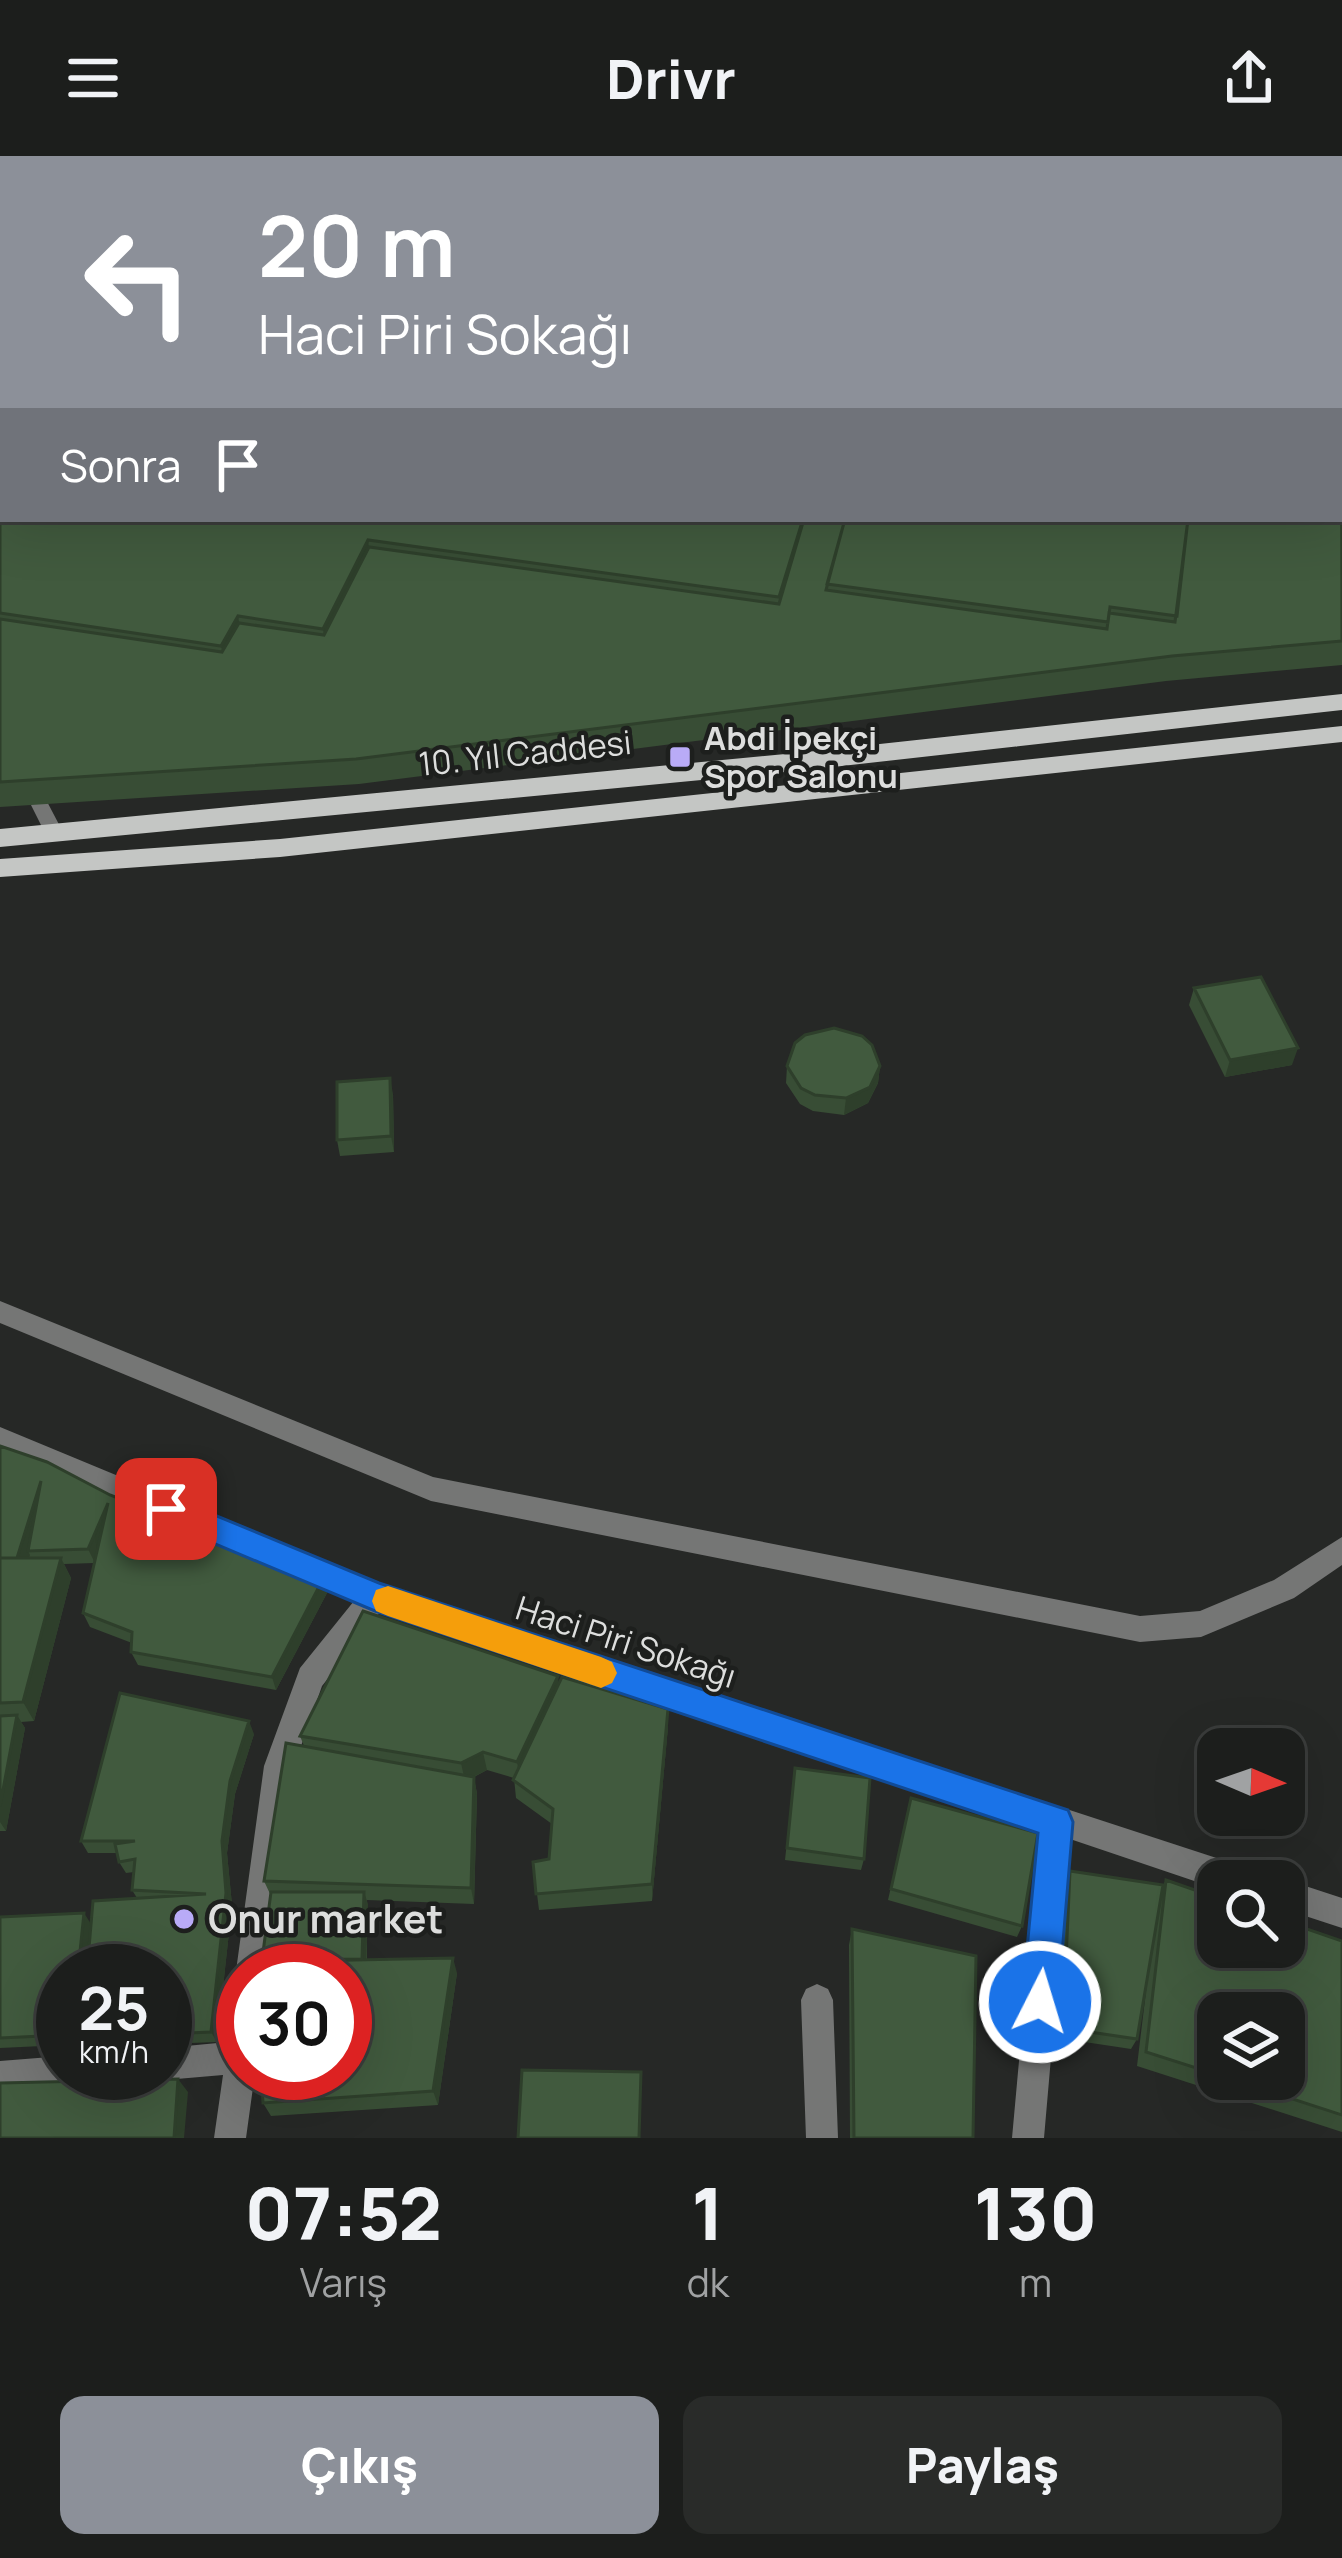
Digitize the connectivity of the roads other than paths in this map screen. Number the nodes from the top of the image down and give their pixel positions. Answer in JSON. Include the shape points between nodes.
{"nodes":[{"id":1,"x":1342,"y":702,"type":"edge"},
{"id":2,"x":1342,"y":734,"type":"edge"},
{"id":3,"x":0,"y":788,"type":"edge"},
{"id":4,"x":55,"y":834,"type":"junction"},
{"id":5,"x":0,"y":838,"type":"edge"},
{"id":6,"x":0,"y":868,"type":"edge"},
{"id":7,"x":0,"y":1312,"type":"edge"},
{"id":8,"x":0,"y":1439,"type":"edge"},
{"id":9,"x":1342,"y":1550,"type":"edge"},
{"id":10,"x":375,"y":1597,"type":"junction"},
{"id":11,"x":1056,"y":1822,"type":"junction"},
{"id":12,"x":1197,"y":1867,"type":"edge"},
{"id":13,"x":1305,"y":1901,"type":"edge"},
{"id":14,"x":1342,"y":1913,"type":"edge"},
{"id":15,"x":256,"y":1944,"type":"edge"},
{"id":16,"x":817,"y":2000,"type":"dead end"},
{"id":17,"x":36,"y":2074,"type":"edge"},
{"id":18,"x":0,"y":2077,"type":"edge"},
{"id":19,"x":235,"y":2100,"type":"edge"},
{"id":20,"x":230,"y":2138,"type":"edge"},
{"id":21,"x":822,"y":2138,"type":"edge"},
{"id":22,"x":1028,"y":2138,"type":"edge"}],
"edges":[{"from":1,"to":4,"type":"main road","name":"10. Yıl Caddesi"},
{"from":2,"to":6,"type":"main road","name":"10. Yıl Caddesi","via":[[280,848]]},
{"from":3,"to":4,"type":"lane","via":[[35,796]]},
{"from":4,"to":5,"type":"main road","name":"10. Yıl Caddesi"},
{"from":7,"to":9,"type":"street","via":[[431,1489],[1140,1629],[1201,1624],[1284,1588]]},
{"from":8,"to":10,"type":"street","name":"Haci Piri Sokağı"},
{"from":10,"to":11,"type":"street","name":"Haci Piri Sokağı"},
{"from":10,"to":15,"type":"street","via":[[310,1678],[279,1766]]},
{"from":11,"to":12,"type":"street","name":"Haci Piri Sokağı"},
{"from":11,"to":22,"type":"street"},
{"from":13,"to":14,"type":"street"},
{"from":16,"to":21,"type":"street"},
{"from":17,"to":18,"type":"street"},
{"from":19,"to":20,"type":"street"}]}
